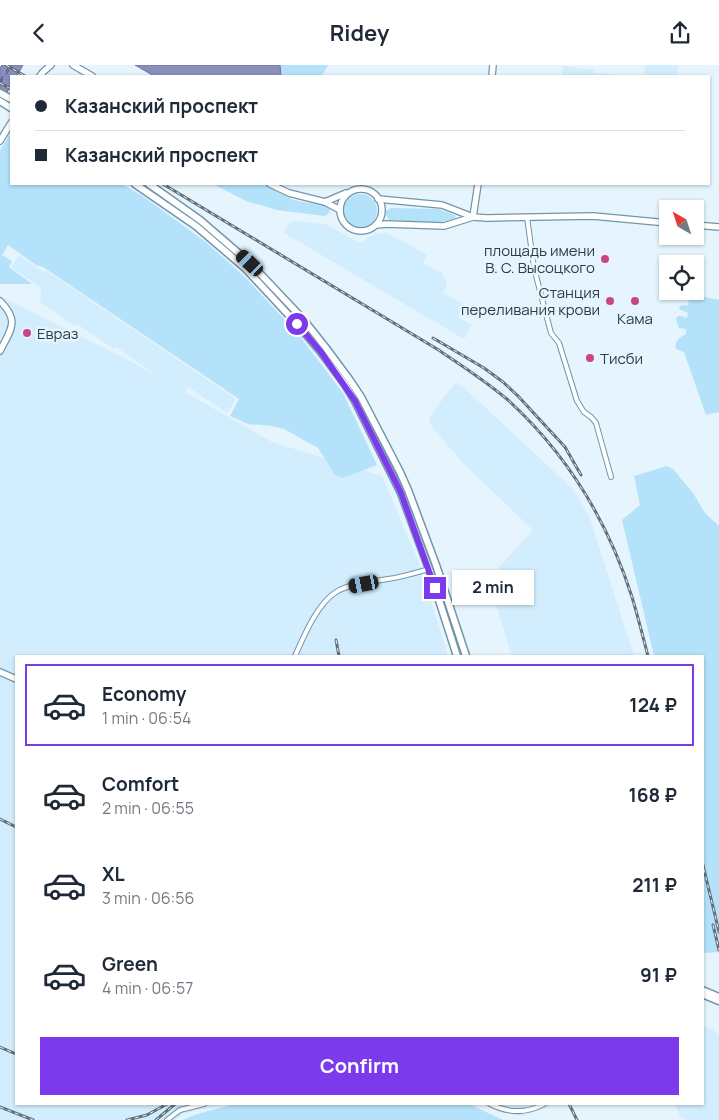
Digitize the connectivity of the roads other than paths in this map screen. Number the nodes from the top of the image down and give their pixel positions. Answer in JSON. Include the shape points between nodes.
{"nodes":[{"id":1,"x":51,"y":65,"type":"edge"},
{"id":2,"x":73,"y":65,"type":"edge"},
{"id":3,"x":41,"y":75,"type":"edge"},
{"id":4,"x":90,"y":75,"type":"edge"},
{"id":5,"x":10,"y":125,"type":"edge"},
{"id":6,"x":0,"y":141,"type":"edge"},
{"id":7,"x":136,"y":185,"type":"edge"},
{"id":8,"x":150,"y":185,"type":"edge"},
{"id":9,"x":272,"y":185,"type":"edge"},
{"id":10,"x":478,"y":185,"type":"edge"},
{"id":11,"x":354,"y":191,"type":"junction"},
{"id":12,"x":378,"y":199,"type":"junction"},
{"id":13,"x":475,"y":199,"type":"junction"},
{"id":14,"x":325,"y":202,"type":"junction"},
{"id":15,"x":340,"y":210,"type":"junction"},
{"id":16,"x":459,"y":211,"type":"junction"},
{"id":17,"x":473,"y":217,"type":"junction"},
{"id":18,"x":527,"y":217,"type":"junction"},
{"id":19,"x":659,"y":222,"type":"edge"},
{"id":20,"x":376,"y":225,"type":"junction"},
{"id":21,"x":704,"y":226,"type":"edge"},
{"id":22,"x":719,"y":227,"type":"edge"},
{"id":23,"x":0,"y":301,"type":"edge"},
{"id":24,"x":0,"y":351,"type":"edge"},
{"id":25,"x":611,"y":477,"type":"dead end"},
{"id":26,"x":408,"y":490,"type":"junction"},
{"id":27,"x":401,"y":493,"type":"junction"},
{"id":28,"x":416,"y":510,"type":"junction"},
{"id":29,"x":408,"y":512,"type":"junction"},
{"id":30,"x":429,"y":569,"type":"junction"},
{"id":31,"x":296,"y":655,"type":"edge"},
{"id":32,"x":457,"y":655,"type":"edge"},
{"id":33,"x":466,"y":655,"type":"edge"},
{"id":34,"x":0,"y":672,"type":"edge"},
{"id":35,"x":15,"y":679,"type":"edge"},
{"id":36,"x":704,"y":991,"type":"edge"},
{"id":37,"x":704,"y":995,"type":"edge"},
{"id":38,"x":719,"y":997,"type":"edge"},
{"id":39,"x":719,"y":1001,"type":"edge"},
{"id":40,"x":200,"y":1105,"type":"edge"},
{"id":41,"x":492,"y":1105,"type":"edge"},
{"id":42,"x":542,"y":1105,"type":"edge"},
{"id":43,"x":166,"y":1120,"type":"edge"}],
"edges":[{"from":1,"to":3,"type":"main road"},
{"from":2,"to":4,"type":"main road"},
{"from":5,"to":6,"type":"main road"},
{"from":7,"to":27,"type":"main road","via":[[230,254],[297,324],[355,401]]},
{"from":8,"to":26,"type":"main road","via":[[234,248],[303,319],[361,397]]},
{"from":9,"to":14,"type":"main road"},
{"from":10,"to":13,"type":"main road"},
{"from":11,"to":12,"type":"main road","via":[[366,190]]},
{"from":11,"to":14,"type":"main road"},
{"from":11,"to":15,"type":"main road","via":[[343,199]]},
{"from":12,"to":16,"type":"main road","via":[[442,205]]},
{"from":12,"to":20,"type":"main road","via":[[381,211]]},
{"from":13,"to":16,"type":"main road","via":[[468,208]]},
{"from":13,"to":17,"type":"main road"},
{"from":14,"to":15,"type":"main road"},
{"from":15,"to":20,"type":"main road","via":[[343,221],[353,229],[364,230]]},
{"from":16,"to":17,"type":"main road"},
{"from":17,"to":18,"type":"main road"},
{"from":17,"to":20,"type":"main road","via":[[444,226]]},
{"from":18,"to":19,"type":"main road","via":[[593,216]]},
{"from":18,"to":25,"type":"street","via":[[534,268],[551,333],[559,343],[576,401],[596,423]]},
{"from":21,"to":22,"type":"main road"},
{"from":23,"to":24,"type":"main road","via":[[10,313],[12,323]]},
{"from":26,"to":27,"type":"main road","via":[[408,496]]},
{"from":26,"to":28,"type":"main road"},
{"from":27,"to":29,"type":"main road"},
{"from":28,"to":29,"type":"main road","via":[[411,506]]},
{"from":28,"to":33,"type":"main road"},
{"from":29,"to":30,"type":"main road"},
{"from":30,"to":31,"type":"street","via":[[350,586],[336,593],[326,600],[314,618]]},
{"from":30,"to":32,"type":"main road"},
{"from":34,"to":35,"type":"main road"},
{"from":36,"to":38,"type":"main road"},
{"from":37,"to":39,"type":"main road"},
{"from":40,"to":43,"type":"street","via":[[180,1110]]},
{"from":41,"to":42,"type":"street","via":[[519,1112]]}]}
